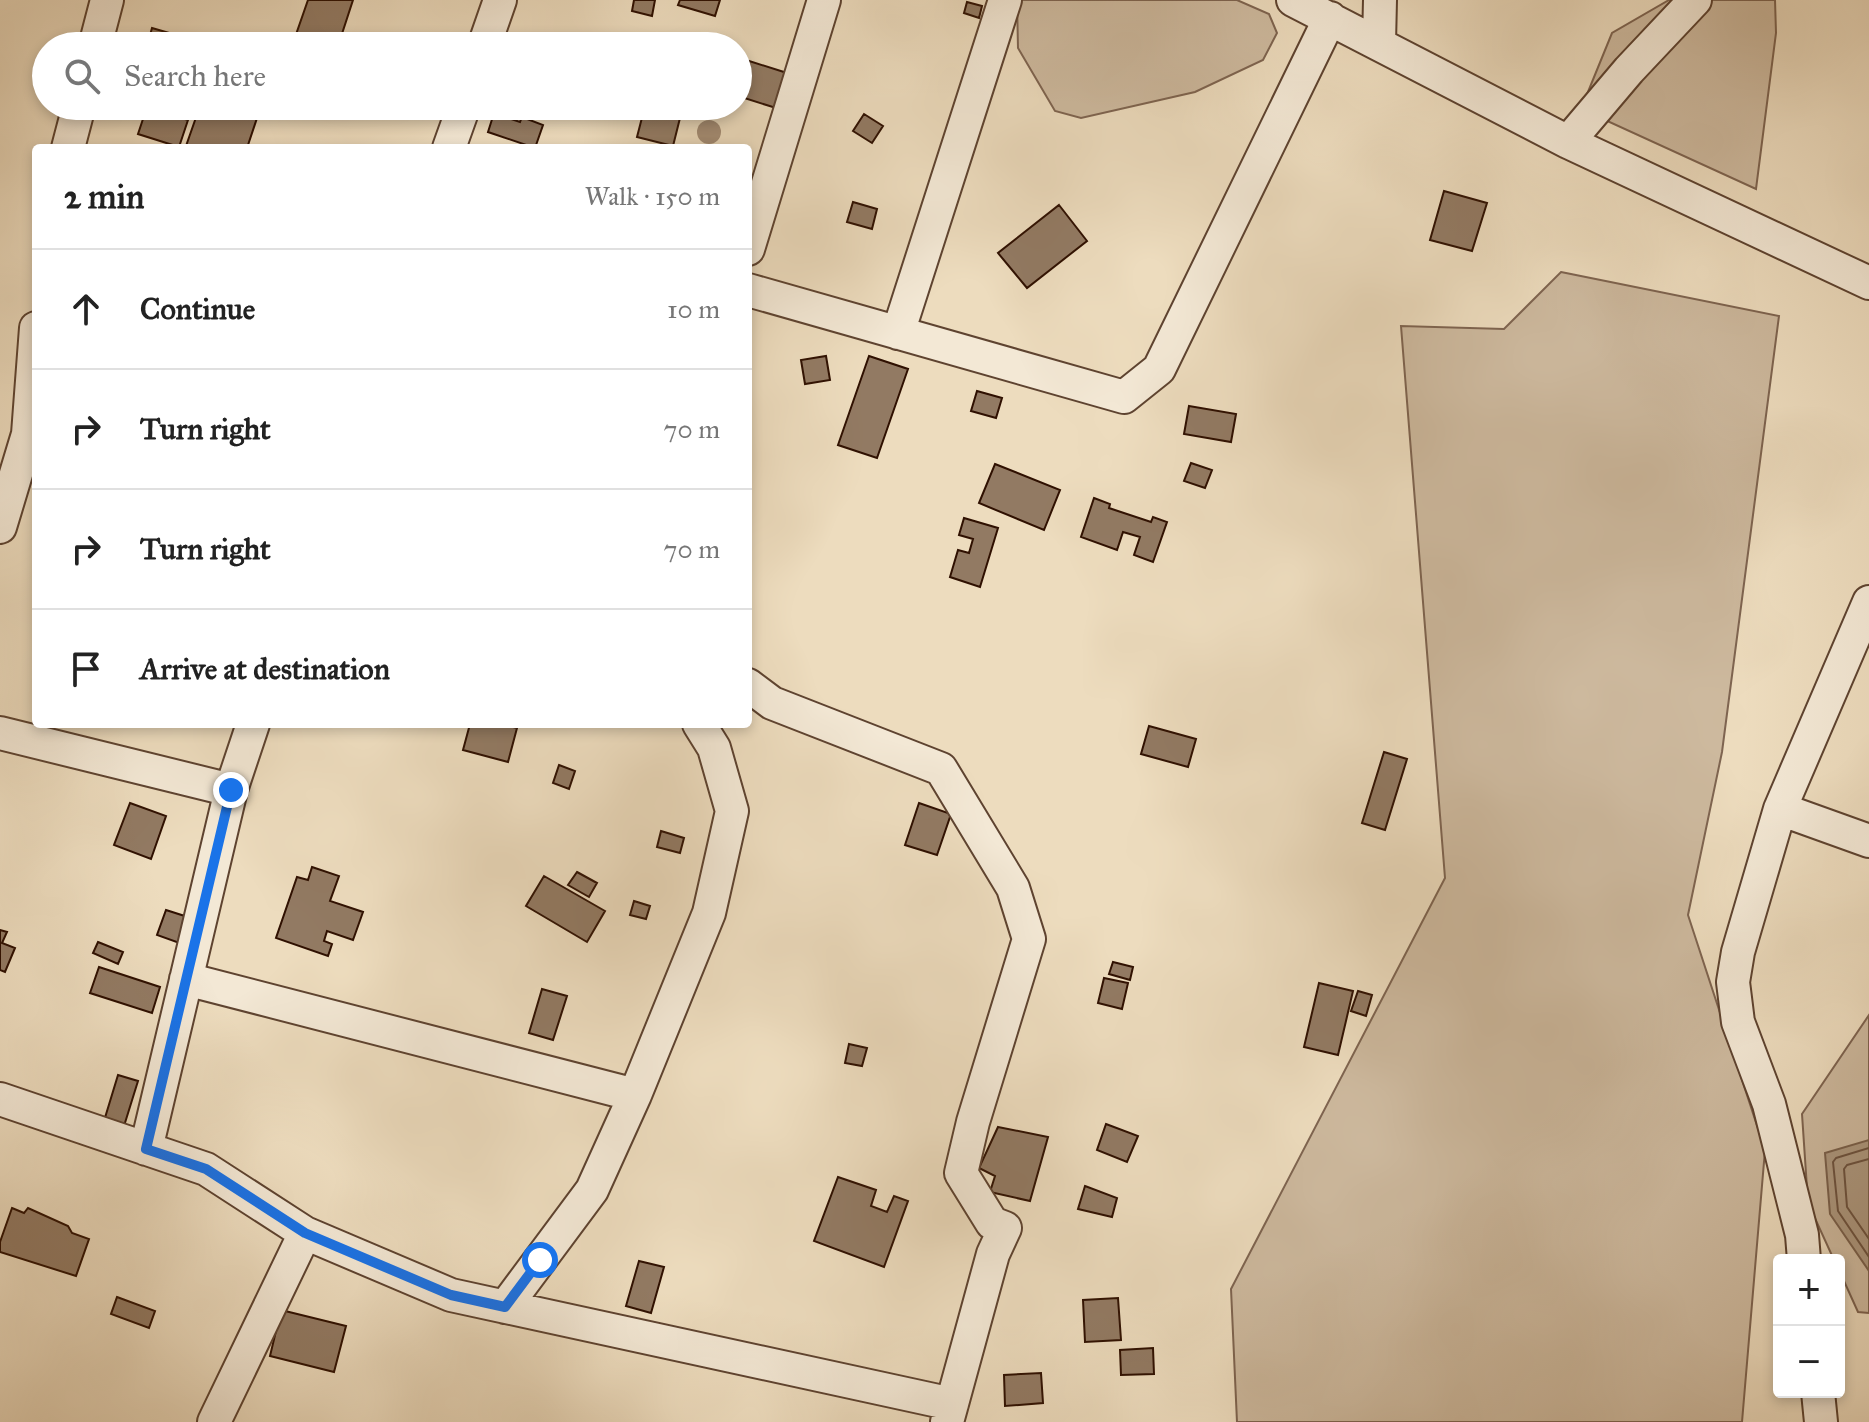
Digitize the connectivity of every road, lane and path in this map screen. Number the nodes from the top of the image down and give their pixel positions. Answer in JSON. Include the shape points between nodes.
{"nodes":[{"id":1,"x":107,"y":0,"type":"edge"},
{"id":2,"x":500,"y":0,"type":"edge"},
{"id":3,"x":824,"y":0,"type":"edge"},
{"id":4,"x":1005,"y":0,"type":"edge"},
{"id":5,"x":1293,"y":0,"type":"edge"},
{"id":6,"x":1380,"y":0,"type":"edge"},
{"id":7,"x":1695,"y":0,"type":"edge"},
{"id":8,"x":1330,"y":18,"type":"junction"},
{"id":9,"x":99,"y":32,"type":"edge"},
{"id":10,"x":489,"y":32,"type":"edge"},
{"id":11,"x":1379,"y":43,"type":"junction"},
{"id":12,"x":75,"y":120,"type":"edge"},
{"id":13,"x":459,"y":120,"type":"edge"},
{"id":14,"x":1568,"y":142,"type":"junction"},
{"id":15,"x":69,"y":144,"type":"edge"},
{"id":16,"x":450,"y":144,"type":"edge"},
{"id":17,"x":752,"y":236,"type":"edge"},
{"id":18,"x":1869,"y":283,"type":"edge"},
{"id":19,"x":752,"y":291,"type":"edge"},
{"id":20,"x":898,"y":333,"type":"junction"},
{"id":21,"x":32,"y":381,"type":"edge"},
{"id":22,"x":0,"y":527,"type":"edge"},
{"id":23,"x":1869,"y":602,"type":"edge"},
{"id":24,"x":752,"y":688,"type":"edge"},
{"id":25,"x":252,"y":728,"type":"edge"},
{"id":26,"x":702,"y":728,"type":"edge"},
{"id":27,"x":0,"y":733,"type":"edge"},
{"id":28,"x":231,"y":790,"type":"junction"},
{"id":29,"x":1780,"y":809,"type":"junction"},
{"id":30,"x":1869,"y":841,"type":"edge"},
{"id":31,"x":186,"y":979,"type":"junction"},
{"id":32,"x":635,"y":1095,"type":"junction"},
{"id":33,"x":0,"y":1099,"type":"edge"},
{"id":34,"x":146,"y":1149,"type":"junction"},
{"id":35,"x":305,"y":1233,"type":"junction"},
{"id":36,"x":1804,"y":1254,"type":"edge"},
{"id":37,"x":505,"y":1307,"type":"junction"},
{"id":38,"x":1819,"y":1398,"type":"edge"},
{"id":39,"x":950,"y":1413,"type":"edge"},
{"id":40,"x":214,"y":1422,"type":"edge"},
{"id":41,"x":1821,"y":1422,"type":"edge"}],
"edges":[{"from":1,"to":9,"type":"street"},
{"from":2,"to":10,"type":"street"},
{"from":3,"to":17,"type":"street"},
{"from":4,"to":20,"type":"street"},
{"from":5,"to":8,"type":"street"},
{"from":6,"to":11,"type":"street"},
{"from":7,"to":14,"type":"street"},
{"from":8,"to":11,"type":"street"},
{"from":8,"to":20,"type":"street","via":[[1159,369],[1124,397]]},
{"from":11,"to":14,"type":"street"},
{"from":12,"to":15,"type":"street"},
{"from":13,"to":16,"type":"street"},
{"from":14,"to":18,"type":"street"},
{"from":19,"to":20,"type":"street"},
{"from":21,"to":22,"type":"street","via":[[28,434]]},
{"from":23,"to":29,"type":"street"},
{"from":24,"to":39,"type":"street","via":[[772,703],[941,769],[1013,888],[1029,939],[961,1173],[992,1223],[1005,1228],[993,1254]]},
{"from":25,"to":28,"type":"street"},
{"from":26,"to":32,"type":"street","via":[[714,748],[732,811],[709,913]]},
{"from":27,"to":28,"type":"street"},
{"from":28,"to":31,"type":"street"},
{"from":29,"to":30,"type":"street"},
{"from":29,"to":36,"type":"street","via":[[1733,982],[1738,1022],[1769,1104]]},
{"from":31,"to":32,"type":"street"},
{"from":31,"to":34,"type":"street"},
{"from":32,"to":37,"type":"street","via":[[592,1190]]},
{"from":33,"to":34,"type":"street"},
{"from":34,"to":35,"type":"street","via":[[206,1169]]},
{"from":35,"to":37,"type":"street","via":[[451,1295]]},
{"from":35,"to":40,"type":"street"},
{"from":37,"to":39,"type":"street"},
{"from":38,"to":41,"type":"street"}]}
